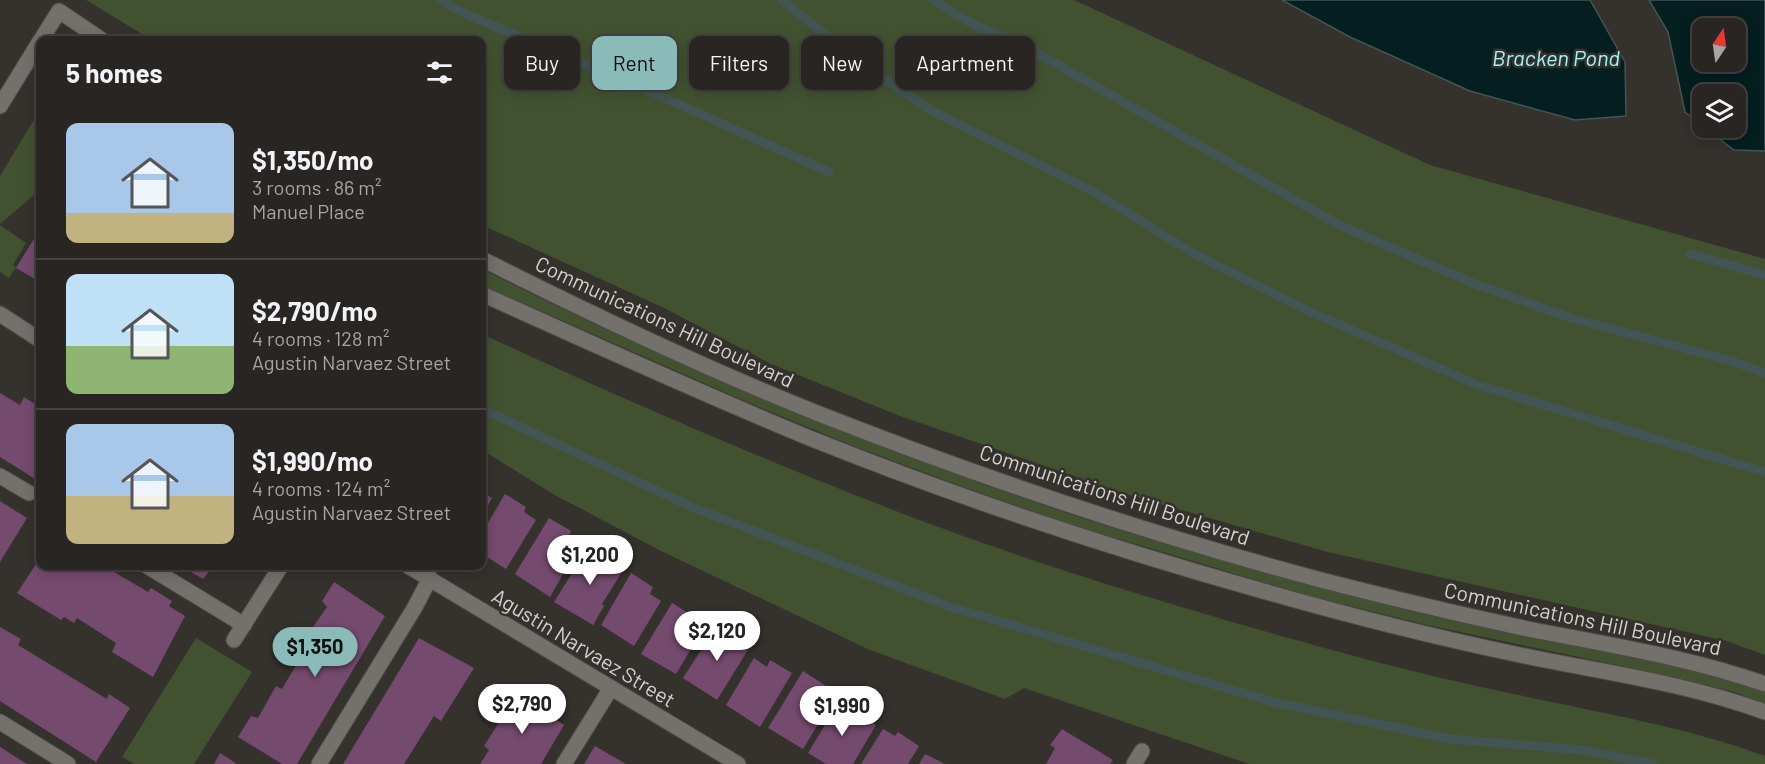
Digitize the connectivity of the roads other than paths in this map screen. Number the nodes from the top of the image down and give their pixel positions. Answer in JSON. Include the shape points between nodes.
{"nodes":[{"id":1,"x":44,"y":36,"type":"edge"},
{"id":2,"x":96,"y":36,"type":"edge"},
{"id":3,"x":36,"y":48,"type":"edge"},
{"id":4,"x":0,"y":106,"type":"edge"},
{"id":5,"x":486,"y":261,"type":"edge"},
{"id":6,"x":486,"y":296,"type":"edge"},
{"id":7,"x":0,"y":314,"type":"edge"},
{"id":8,"x":36,"y":337,"type":"edge"},
{"id":9,"x":0,"y":476,"type":"edge"},
{"id":10,"x":29,"y":493,"type":"dead end"},
{"id":11,"x":154,"y":570,"type":"edge"},
{"id":12,"x":278,"y":570,"type":"edge"},
{"id":13,"x":415,"y":570,"type":"edge"},
{"id":14,"x":430,"y":578,"type":"junction"},
{"id":15,"x":244,"y":625,"type":"junction"},
{"id":16,"x":234,"y":640,"type":"dead end"},
{"id":17,"x":1765,"y":684,"type":"edge"},
{"id":18,"x":611,"y":688,"type":"junction"},
{"id":19,"x":1765,"y":712,"type":"edge"},
{"id":20,"x":0,"y":722,"type":"edge"},
{"id":21,"x":68,"y":764,"type":"edge"},
{"id":22,"x":319,"y":764,"type":"edge"},
{"id":23,"x":564,"y":764,"type":"edge"},
{"id":24,"x":738,"y":764,"type":"edge"}],
"edges":[{"from":1,"to":2,"type":"street","via":[[59,11]]},
{"from":3,"to":4,"type":"street"},
{"from":5,"to":17,"type":"street","name":"Communications Hill Boulevard","via":[[779,397],[1044,496],[1220,552],[1331,582],[1724,670]]},
{"from":6,"to":19,"type":"street","via":[[812,438],[977,501],[1115,547],[1333,611],[1691,690]]},
{"from":7,"to":8,"type":"street"},
{"from":9,"to":10,"type":"street"},
{"from":11,"to":15,"type":"street"},
{"from":12,"to":15,"type":"street"},
{"from":13,"to":14,"type":"street","name":"Agustin Narvaez Street"},
{"from":14,"to":18,"type":"street","name":"Agustin Narvaez Street"},
{"from":14,"to":22,"type":"street"},
{"from":15,"to":16,"type":"street"},
{"from":18,"to":23,"type":"street"},
{"from":18,"to":24,"type":"street","name":"Agustin Narvaez Street"},
{"from":20,"to":21,"type":"street"}]}
